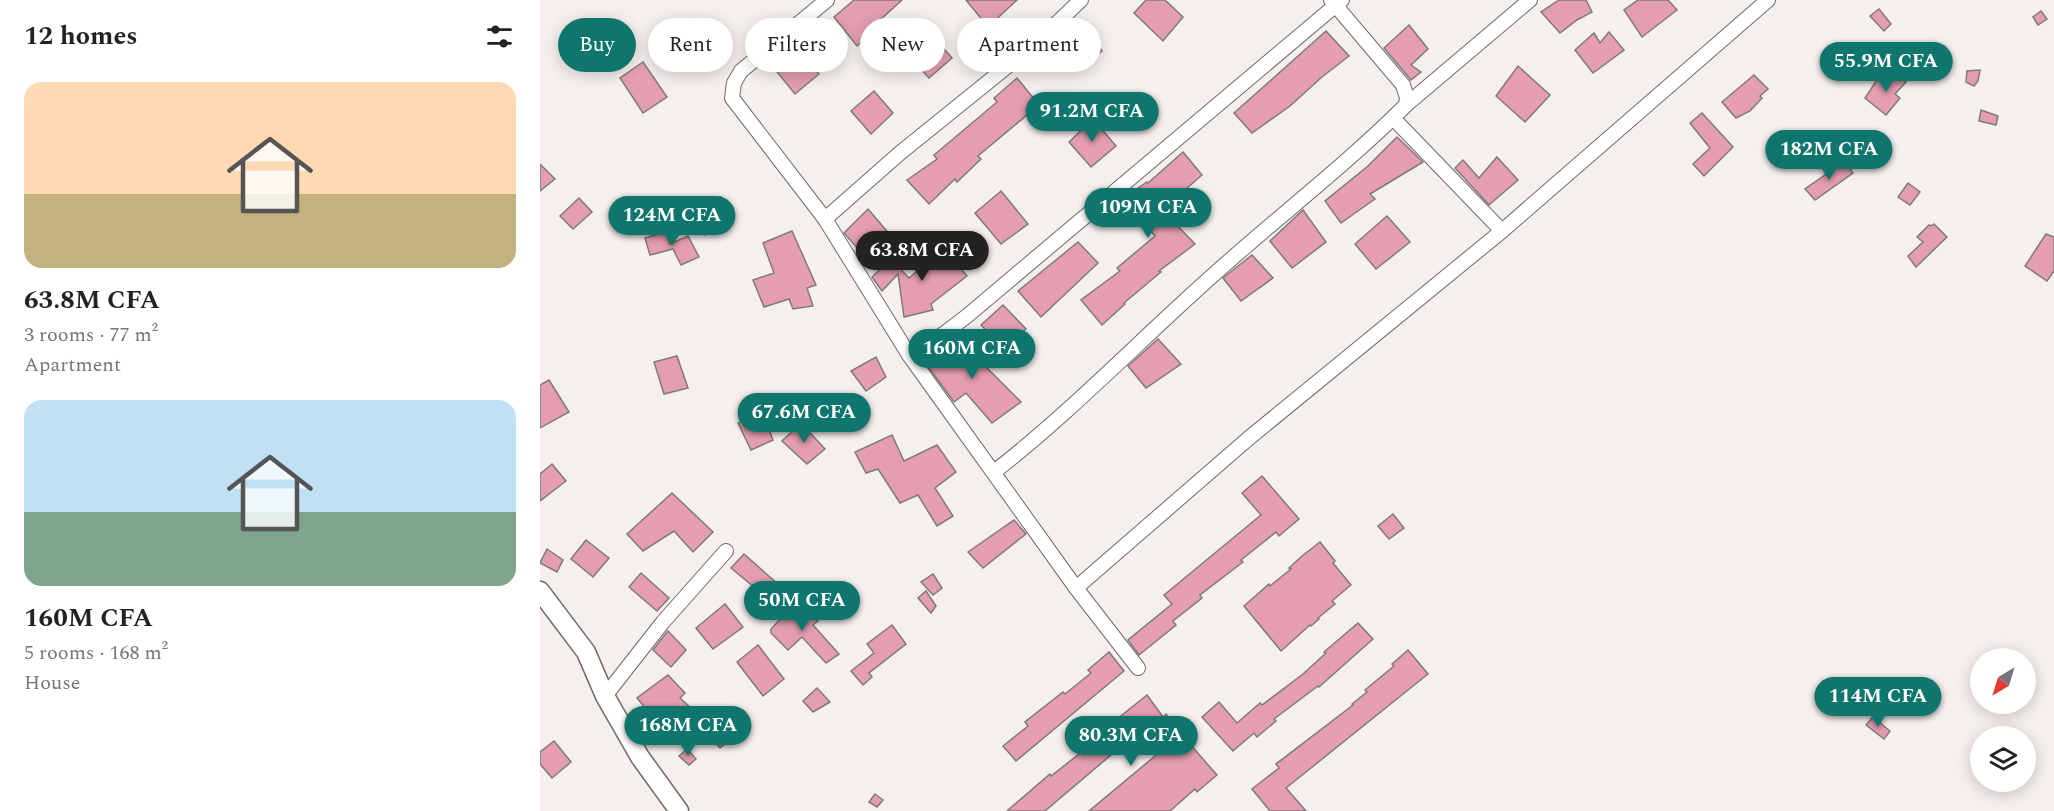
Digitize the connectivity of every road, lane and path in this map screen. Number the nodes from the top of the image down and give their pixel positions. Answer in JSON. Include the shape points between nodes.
{"nodes":[{"id":1,"x":827,"y":0,"type":"edge"},
{"id":2,"x":1081,"y":0,"type":"edge"},
{"id":3,"x":1530,"y":0,"type":"edge"},
{"id":4,"x":1768,"y":0,"type":"edge"},
{"id":5,"x":1336,"y":2,"type":"edge"},
{"id":6,"x":1406,"y":105,"type":"junction"},
{"id":7,"x":1393,"y":118,"type":"junction"},
{"id":8,"x":825,"y":219,"type":"junction"},
{"id":9,"x":1502,"y":231,"type":"junction"},
{"id":10,"x":909,"y":355,"type":"junction"},
{"id":11,"x":994,"y":472,"type":"junction"},
{"id":12,"x":726,"y":552,"type":"dead end"},
{"id":13,"x":1076,"y":588,"type":"junction"},
{"id":14,"x":540,"y":591,"type":"edge"},
{"id":15,"x":1138,"y":668,"type":"dead end"},
{"id":16,"x":606,"y":696,"type":"junction"},
{"id":17,"x":679,"y":811,"type":"edge"}],
"edges":[{"from":1,"to":8,"type":"street","via":[[741,71],[732,98]]},
{"from":2,"to":8,"type":"street","via":[[1035,44]]},
{"from":3,"to":6,"type":"street"},
{"from":4,"to":9,"type":"street"},
{"from":5,"to":6,"type":"street","via":[[1402,85]]},
{"from":5,"to":10,"type":"street","via":[[967,316]]},
{"from":6,"to":7,"type":"street"},
{"from":7,"to":9,"type":"street"},
{"from":7,"to":11,"type":"street","via":[[1213,275],[1070,410]]},
{"from":8,"to":10,"type":"street"},
{"from":9,"to":13,"type":"street","via":[[1249,438]]},
{"from":10,"to":11,"type":"street"},
{"from":11,"to":13,"type":"street"},
{"from":12,"to":16,"type":"street","via":[[663,622]]},
{"from":13,"to":15,"type":"street"},
{"from":14,"to":16,"type":"street","via":[[586,652]]},
{"from":16,"to":17,"type":"street","via":[[640,757]]}]}
